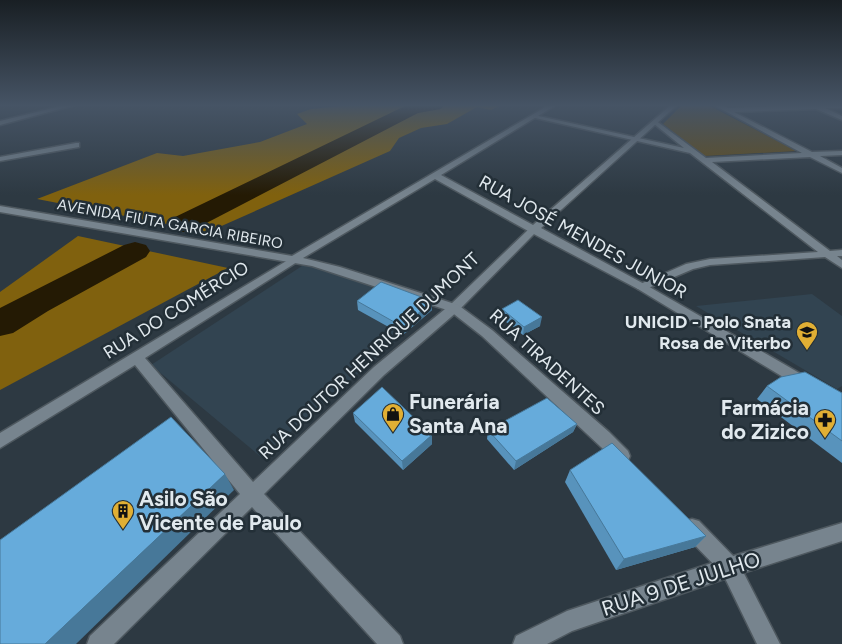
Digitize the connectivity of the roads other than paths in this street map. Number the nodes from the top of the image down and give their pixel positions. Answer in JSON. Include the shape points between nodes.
{"nodes":[{"id":1,"x":503,"y":135,"type":"edge"},
{"id":2,"x":622,"y":135,"type":"edge"},
{"id":3,"x":639,"y":135,"type":"edge"},
{"id":4,"x":672,"y":135,"type":"edge"},
{"id":5,"x":774,"y":135,"type":"edge"},
{"id":6,"x":636,"y":138,"type":"junction"},
{"id":7,"x":76,"y":145,"type":"dead end"},
{"id":8,"x":693,"y":152,"type":"junction"},
{"id":9,"x":842,"y":153,"type":"edge"},
{"id":10,"x":810,"y":154,"type":"junction"},
{"id":11,"x":0,"y":159,"type":"edge"},
{"id":12,"x":703,"y":160,"type":"junction"},
{"id":13,"x":842,"y":172,"type":"edge"},
{"id":14,"x":436,"y":176,"type":"junction"},
{"id":15,"x":0,"y":209,"type":"edge"},
{"id":16,"x":0,"y":217,"type":"edge"},
{"id":17,"x":42,"y":218,"type":"junction"},
{"id":18,"x":533,"y":230,"type":"junction"},
{"id":19,"x":842,"y":253,"type":"edge"},
{"id":20,"x":827,"y":254,"type":"junction"},
{"id":21,"x":293,"y":260,"type":"junction"},
{"id":22,"x":842,"y":265,"type":"edge"},
{"id":23,"x":642,"y":287,"type":"junction"},
{"id":24,"x":454,"y":308,"type":"junction"},
{"id":25,"x":136,"y":358,"type":"junction"},
{"id":26,"x":817,"y":390,"type":"edge"},
{"id":27,"x":0,"y":441,"type":"edge"},
{"id":28,"x":630,"y":464,"type":"edge"},
{"id":29,"x":251,"y":493,"type":"junction"},
{"id":30,"x":683,"y":519,"type":"edge"},
{"id":31,"x":842,"y":532,"type":"edge"},
{"id":32,"x":730,"y":567,"type":"junction"},
{"id":33,"x":98,"y":644,"type":"edge"},
{"id":34,"x":392,"y":644,"type":"edge"},
{"id":35,"x":524,"y":644,"type":"edge"},
{"id":36,"x":769,"y":644,"type":"edge"}],
"edges":[{"from":1,"to":14,"type":"street","name":"RUA DO COMÉRCIO"},
{"from":2,"to":6,"type":"street"},
{"from":3,"to":6,"type":"street","name":"RUA DOUTOR HENRIQUE DUMONT"},
{"from":4,"to":8,"type":"street"},
{"from":5,"to":10,"type":"street"},
{"from":6,"to":8,"type":"street"},
{"from":6,"to":18,"type":"street","name":"RUA DOUTOR HENRIQUE DUMONT"},
{"from":7,"to":11,"type":"street"},
{"from":8,"to":12,"type":"street"},
{"from":9,"to":10,"type":"street"},
{"from":10,"to":12,"type":"street"},
{"from":10,"to":13,"type":"street"},
{"from":12,"to":20,"type":"street"},
{"from":14,"to":18,"type":"street","name":"RUA JOSÉ MENDES JUNIOR"},
{"from":14,"to":21,"type":"street","name":"RUA DO COMÉRCIO"},
{"from":15,"to":17,"type":"street","name":"AVENIDA FIUTA GARCIA RIBEIRO"},
{"from":16,"to":17,"type":"street","name":"AVENIDA FIUTA GARCIA RIBEIRO"},
{"from":17,"to":21,"type":"street","name":"AVENIDA FIUTA GARCIA RIBEIRO"},
{"from":18,"to":23,"type":"street","name":"RUA JOSÉ MENDES JUNIOR"},
{"from":18,"to":24,"type":"street","name":"RUA DOUTOR HENRIQUE DUMONT"},
{"from":19,"to":20,"type":"street"},
{"from":20,"to":22,"type":"street"},
{"from":20,"to":23,"type":"street","via":[[710,262],[690,266]]},
{"from":21,"to":24,"type":"street","name":"RUA TIRADENTES","via":[[336,269]]},
{"from":21,"to":25,"type":"street","name":"RUA DO COMÉRCIO"},
{"from":23,"to":26,"type":"street","name":"RUA JOSÉ MENDES JUNIOR"},
{"from":24,"to":28,"type":"street","name":"RUA TIRADENTES","via":[[487,333]]},
{"from":24,"to":29,"type":"street","name":"RUA DOUTOR HENRIQUE DUMONT","via":[[379,371]]},
{"from":25,"to":27,"type":"street","name":"RUA DO COMÉRCIO"},
{"from":25,"to":29,"type":"street"},
{"from":29,"to":33,"type":"street","name":"RUA DOUTOR HENRIQUE DUMONT"},
{"from":29,"to":34,"type":"street"},
{"from":30,"to":32,"type":"street"},
{"from":31,"to":32,"type":"street","name":"RUA 9 DE JULHO"},
{"from":32,"to":35,"type":"street","name":"RUA 9 DE JULHO","via":[[567,622]]},
{"from":32,"to":36,"type":"street"}]}
